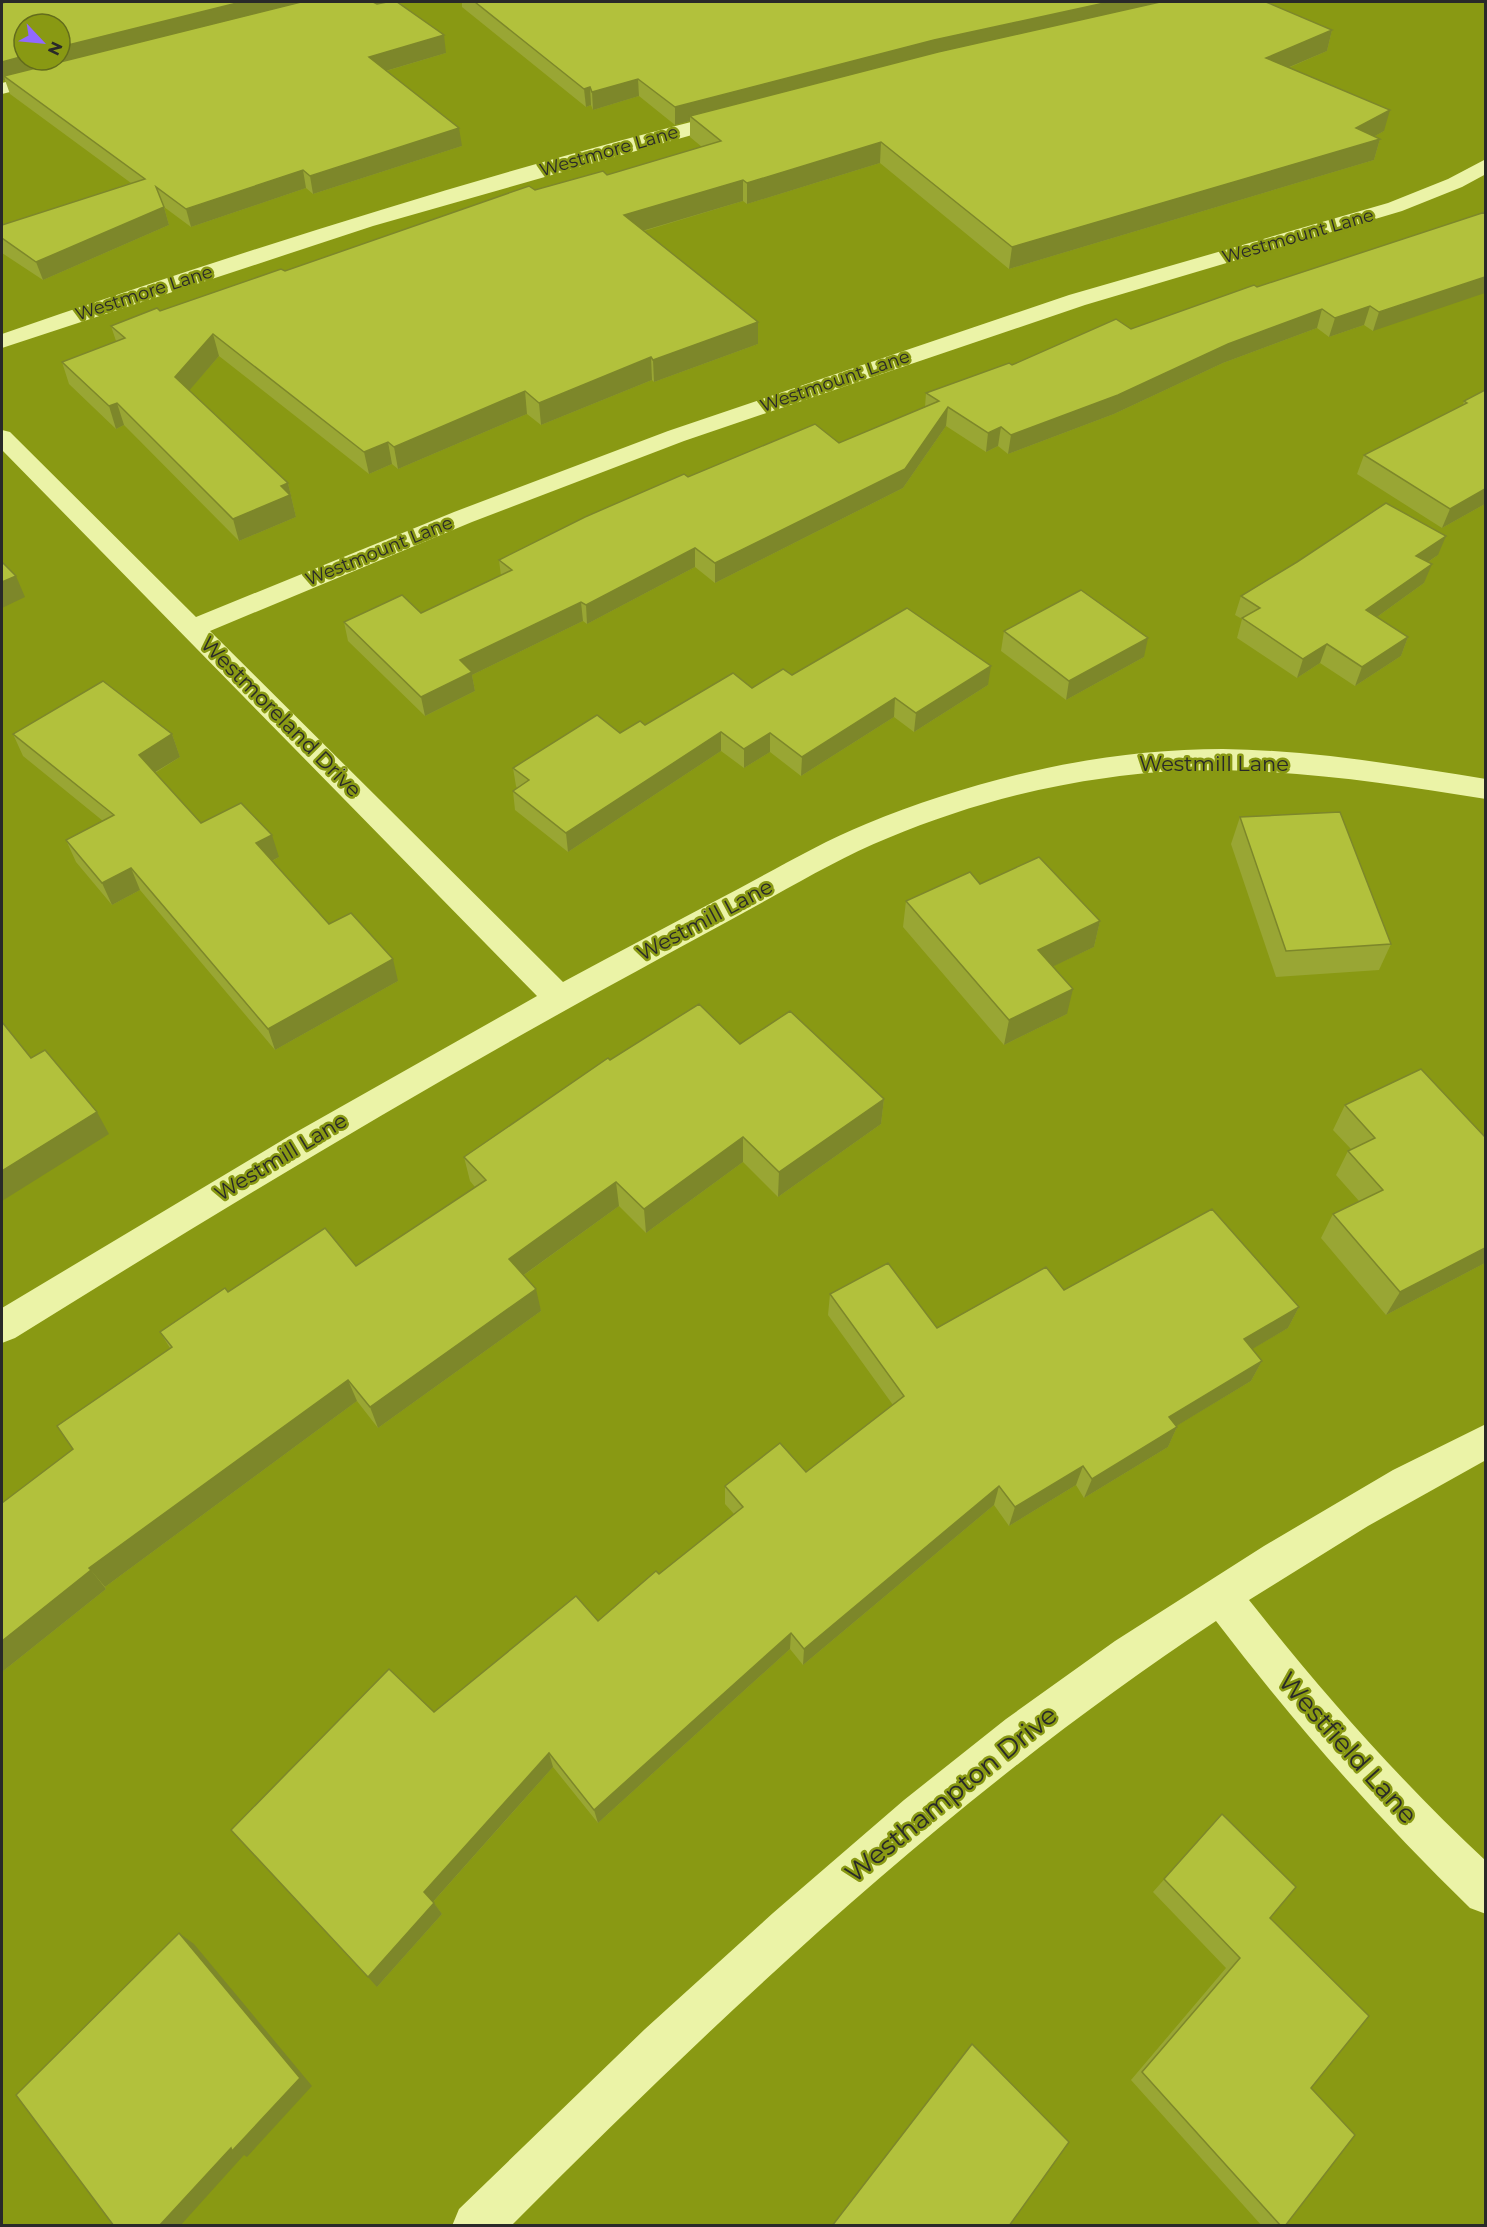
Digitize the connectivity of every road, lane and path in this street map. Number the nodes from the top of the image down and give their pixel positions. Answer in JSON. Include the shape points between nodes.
{"nodes":[{"id":1,"x":63,"y":72,"type":"edge"},
{"id":2,"x":2,"y":89,"type":"edge"},
{"id":3,"x":755,"y":111,"type":"edge"},
{"id":4,"x":1485,"y":165,"type":"edge"},
{"id":5,"x":2,"y":341,"type":"edge"},
{"id":6,"x":2,"y":437,"type":"edge"},
{"id":7,"x":194,"y":628,"type":"junction"},
{"id":8,"x":1485,"y":789,"type":"edge"},
{"id":9,"x":559,"y":998,"type":"junction"},
{"id":10,"x":2,"y":1328,"type":"edge"},
{"id":11,"x":1485,"y":1441,"type":"edge"},
{"id":12,"x":1221,"y":1595,"type":"junction"},
{"id":13,"x":1485,"y":1892,"type":"edge"},
{"id":14,"x":476,"y":2226,"type":"edge"}],
"edges":[{"from":1,"to":2,"type":"street"},
{"from":3,"to":5,"type":"street","name":"Westmore Lane","via":[[390,215]]},
{"from":4,"to":7,"type":"street","name":"Westmount Lane","via":[[1455,183],[1395,207],[1077,300],[676,436],[463,517]]},
{"from":6,"to":7,"type":"street","name":"Westmoreland Drive"},
{"from":7,"to":9,"type":"street","name":"Westmoreland Drive"},
{"from":8,"to":9,"type":"street","name":"Westmill Lane","via":[[1355,769],[1226,760],[1139,763],[1022,784],[876,831]]},
{"from":9,"to":10,"type":"street","name":"Westmill Lane","via":[[347,1118]]},
{"from":11,"to":12,"type":"street","name":"Westhampton Drive","via":[[1392,1491]]},
{"from":12,"to":13,"type":"street","name":"Westfield Lane","via":[[1327,1728],[1387,1795]]},
{"from":12,"to":14,"type":"street","name":"Westhampton Drive","via":[[1146,1643],[986,1760],[770,1944],[640,2063]]}]}
